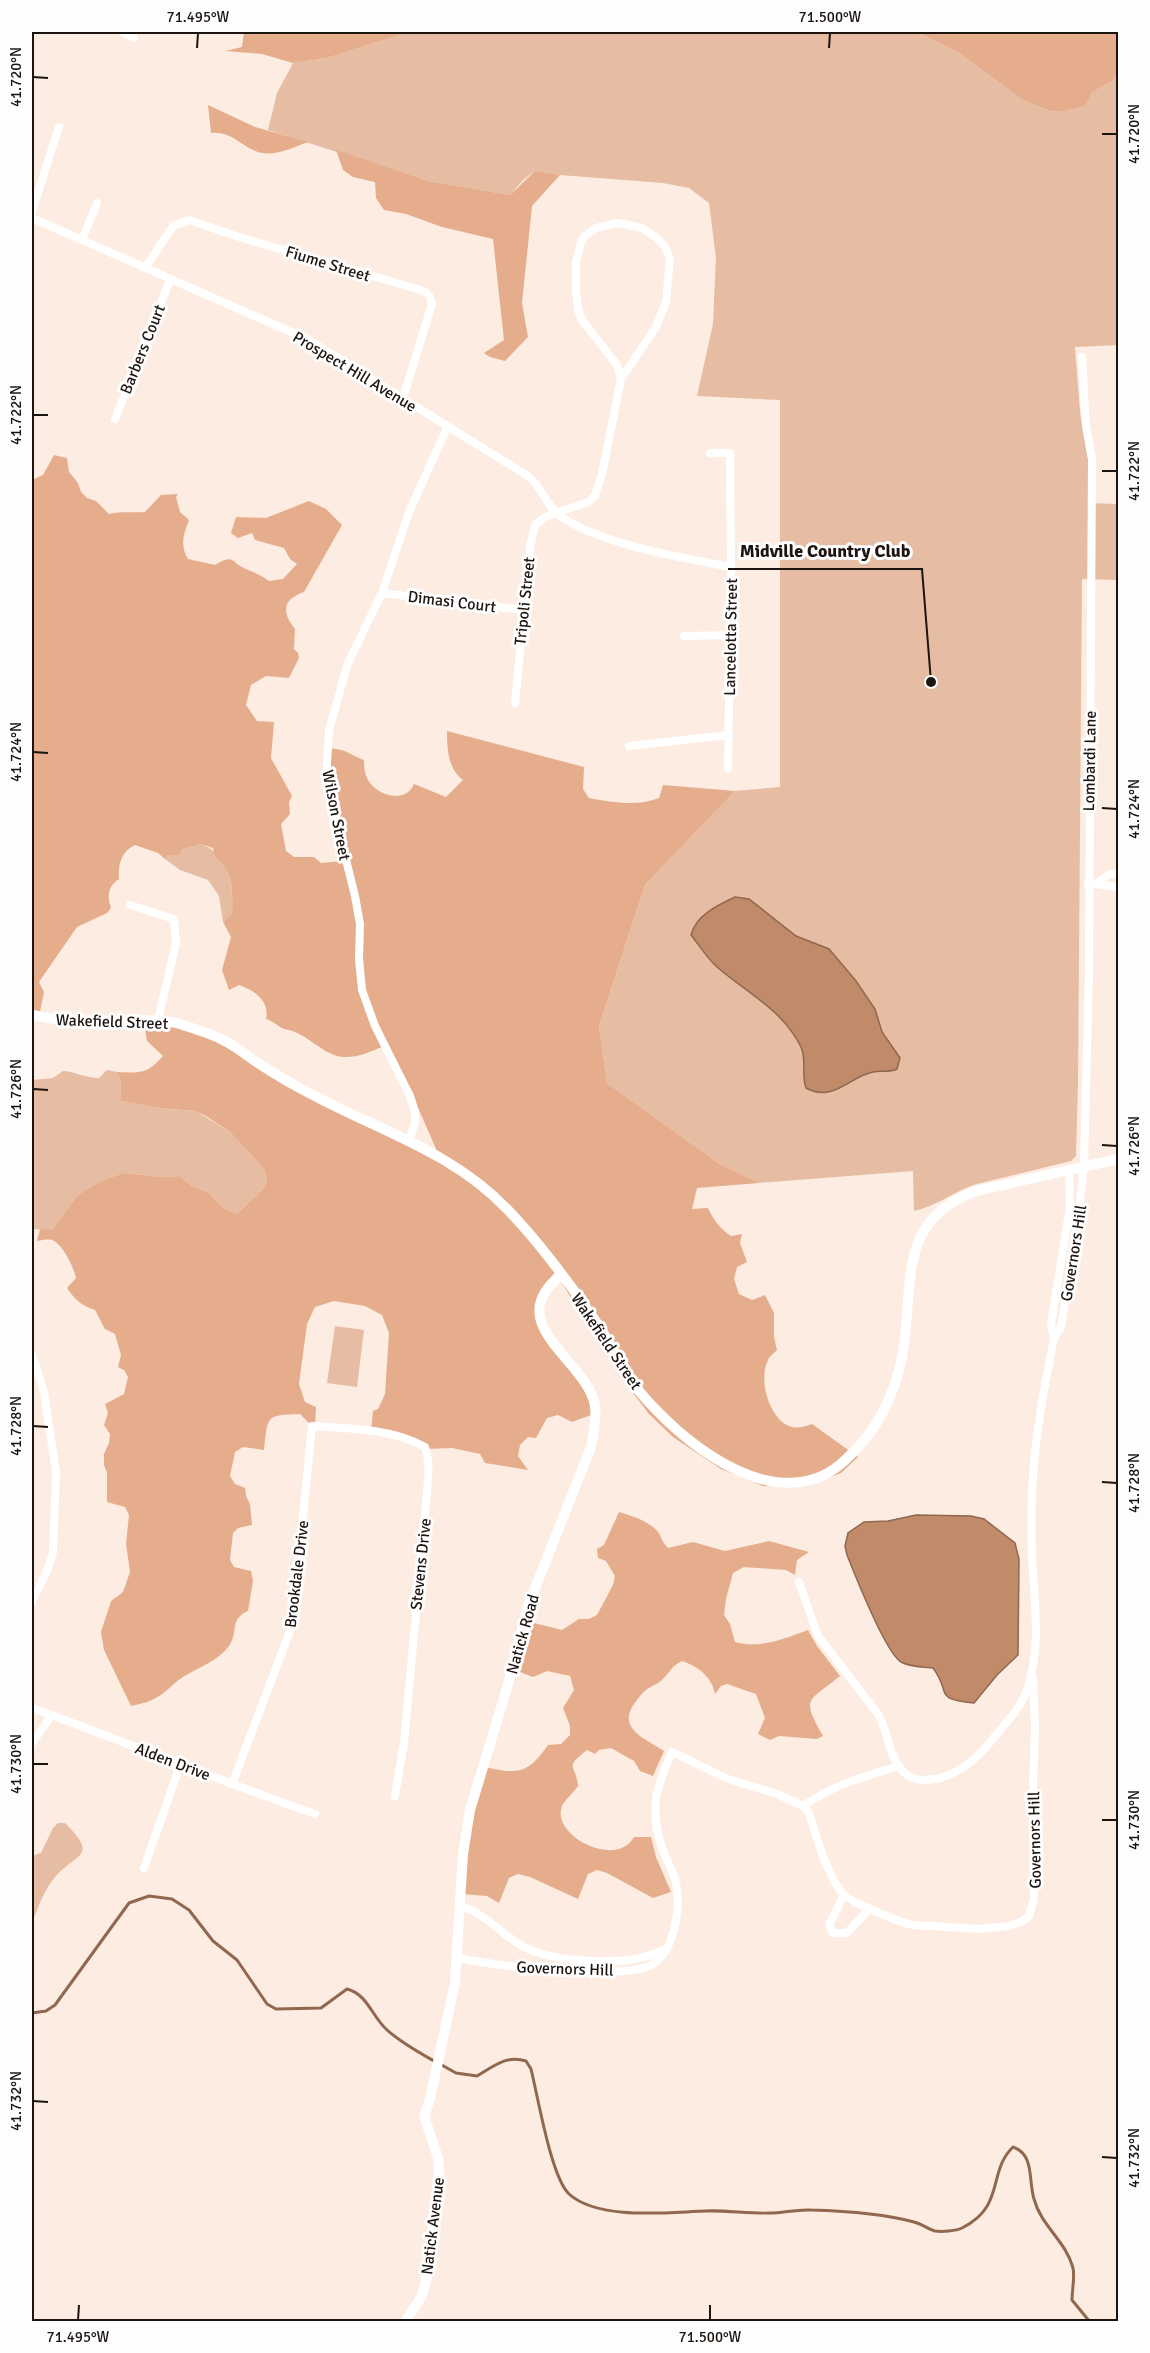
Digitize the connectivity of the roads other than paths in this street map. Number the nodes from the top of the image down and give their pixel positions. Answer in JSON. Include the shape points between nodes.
{"nodes":[{"id":1,"x":123,"y":32,"type":"edge"},
{"id":2,"x":134,"y":38,"type":"dead end"},
{"id":3,"x":59,"y":127,"type":"dead end"},
{"id":4,"x":97,"y":203,"type":"dead end"},
{"id":5,"x":32,"y":211,"type":"edge"},
{"id":6,"x":32,"y":218,"type":"edge"},
{"id":7,"x":82,"y":240,"type":"junction"},
{"id":8,"x":146,"y":268,"type":"junction"},
{"id":9,"x":170,"y":280,"type":"junction"},
{"id":10,"x":1082,"y":357,"type":"dead end"},
{"id":11,"x":621,"y":379,"type":"junction"},
{"id":12,"x":403,"y":398,"type":"junction"},
{"id":13,"x":115,"y":419,"type":"dead end"},
{"id":14,"x":448,"y":426,"type":"junction"},
{"id":15,"x":710,"y":453,"type":"dead end"},
{"id":16,"x":557,"y":514,"type":"junction"},
{"id":17,"x":731,"y":567,"type":"junction"},
{"id":18,"x":382,"y":593,"type":"junction"},
{"id":19,"x":523,"y":610,"type":"junction"},
{"id":20,"x":730,"y":635,"type":"junction"},
{"id":21,"x":684,"y":636,"type":"dead end"},
{"id":22,"x":515,"y":703,"type":"dead end"},
{"id":23,"x":729,"y":735,"type":"junction"},
{"id":24,"x":629,"y":746,"type":"dead end"},
{"id":25,"x":728,"y":768,"type":"dead end"},
{"id":26,"x":1119,"y":874,"type":"edge"},
{"id":27,"x":1092,"y":883,"type":"junction"},
{"id":28,"x":1119,"y":887,"type":"edge"},
{"id":29,"x":130,"y":905,"type":"dead end"},
{"id":30,"x":32,"y":1015,"type":"edge"},
{"id":31,"x":158,"y":1020,"type":"junction"},
{"id":32,"x":409,"y":1141,"type":"junction"},
{"id":33,"x":1119,"y":1159,"type":"edge"},
{"id":34,"x":1084,"y":1166,"type":"junction"},
{"id":35,"x":1069,"y":1170,"type":"junction"},
{"id":36,"x":561,"y":1275,"type":"junction"},
{"id":37,"x":1054,"y":1338,"type":"junction"},
{"id":38,"x":32,"y":1354,"type":"edge"},
{"id":39,"x":312,"y":1426,"type":"joint"},
{"id":40,"x":799,"y":1582,"type":"dead end"},
{"id":41,"x":32,"y":1601,"type":"edge"},
{"id":42,"x":1033,"y":1670,"type":"junction"},
{"id":43,"x":32,"y":1708,"type":"edge"},
{"id":44,"x":52,"y":1715,"type":"junction"},
{"id":45,"x":32,"y":1743,"type":"edge"},
{"id":46,"x":181,"y":1763,"type":"junction"},
{"id":47,"x":899,"y":1766,"type":"junction"},
{"id":48,"x":232,"y":1784,"type":"junction"},
{"id":49,"x":395,"y":1796,"type":"dead end"},
{"id":50,"x":803,"y":1806,"type":"junction"},
{"id":51,"x":315,"y":1814,"type":"dead end"},
{"id":52,"x":144,"y":1869,"type":"dead end"},
{"id":53,"x":844,"y":1895,"type":"junction"},
{"id":54,"x":461,"y":1906,"type":"junction"},
{"id":55,"x":869,"y":1910,"type":"junction"},
{"id":56,"x":665,"y":1947,"type":"junction"},
{"id":57,"x":457,"y":1958,"type":"junction"},
{"id":58,"x":448,"y":2022,"type":"joint"},
{"id":59,"x":405,"y":2322,"type":"edge"}],
"edges":[{"from":1,"to":2,"type":"street"},
{"from":3,"to":5,"type":"street"},
{"from":4,"to":7,"type":"street"},
{"from":6,"to":7,"type":"street","name":"Prospect Hill Avenue"},
{"from":7,"to":8,"type":"street","name":"Prospect Hill Avenue"},
{"from":8,"to":9,"type":"street","name":"Prospect Hill Avenue"},
{"from":8,"to":12,"type":"street","name":"Fiume Street","via":[[173,226],[189,220],[424,291],[432,304]]},
{"from":9,"to":12,"type":"street","name":"Prospect Hill Avenue","via":[[307,339]]},
{"from":9,"to":13,"type":"street","name":"Barbers Court"},
{"from":10,"to":27,"type":"street","name":"Lombardi Lane","via":[[1092,459]]},
{"from":11,"to":11,"type":"street","via":[[661,319],[670,265],[668,253],[657,238],[642,228],[618,223],[590,232],[581,242],[576,291],[582,320],[617,365]]},
{"from":11,"to":16,"type":"street","via":[[599,488],[593,499]]},
{"from":12,"to":14,"type":"street","name":"Prospect Hill Avenue"},
{"from":14,"to":16,"type":"street","name":"Prospect Hill Avenue","via":[[535,481]]},
{"from":14,"to":18,"type":"street","name":"Wilson Street","via":[[409,512]]},
{"from":15,"to":17,"type":"street","name":"Lancelotta Street","via":[[730,453]]},
{"from":16,"to":17,"type":"street","via":[[614,540]]},
{"from":16,"to":19,"type":"street","name":"Tripoli Street","via":[[535,525]]},
{"from":17,"to":20,"type":"street","name":"Lancelotta Street"},
{"from":18,"to":19,"type":"street","name":"Dimasi Court"},
{"from":18,"to":32,"type":"street","name":"Wilson Street","via":[[345,673],[330,724],[327,764],[331,798],[356,896],[362,990],[375,1026],[410,1096],[415,1117]]},
{"from":19,"to":22,"type":"street","name":"Tripoli Street"},
{"from":20,"to":21,"type":"street"},
{"from":20,"to":23,"type":"street","name":"Lancelotta Street"},
{"from":23,"to":24,"type":"street"},
{"from":23,"to":25,"type":"street","name":"Lancelotta Street"},
{"from":26,"to":27,"type":"street"},
{"from":27,"to":28,"type":"street"},
{"from":27,"to":34,"type":"street","name":"Lombardi Lane"},
{"from":29,"to":31,"type":"street","via":[[174,919],[176,944]]},
{"from":30,"to":31,"type":"street","name":"Wakefield Street","via":[[79,1022]]},
{"from":31,"to":32,"type":"street","name":"Wakefield Street","via":[[191,1027],[227,1042],[295,1086]]},
{"from":32,"to":36,"type":"street","name":"Wakefield Street","via":[[441,1156],[496,1198]]},
{"from":33,"to":34,"type":"street","name":"Wakefield Street"},
{"from":34,"to":35,"type":"street","name":"Wakefield Street"},
{"from":34,"to":37,"type":"street","name":"Governors Hill","via":[[1061,1327]]},
{"from":35,"to":36,"type":"street","name":"Wakefield Street","via":[[976,1191],[934,1216],[915,1250],[903,1351],[880,1416],[869,1436],[846,1460],[828,1474],[800,1483],[764,1481],[723,1463],[696,1445],[653,1407],[629,1379],[599,1325]]},
{"from":35,"to":37,"type":"street","name":"Governors Hill","via":[[1070,1206],[1052,1325]]},
{"from":36,"to":54,"type":"street","name":"Natick Road","via":[[549,1285],[541,1300],[540,1320],[552,1344],[585,1382],[595,1406],[594,1431],[591,1448],[528,1606],[470,1810]]},
{"from":37,"to":42,"type":"street","name":"Governors Hill","via":[[1040,1405],[1033,1478],[1037,1631]]},
{"from":38,"to":41,"type":"street","via":[[44,1392],[56,1472],[53,1552]]},
{"from":39,"to":48,"type":"street","name":"Brookdale Drive","via":[[292,1626]]},
{"from":39,"to":49,"type":"street","name":"Stevens Drive","via":[[376,1431],[410,1440],[425,1447],[429,1463],[404,1743]]},
{"from":40,"to":47,"type":"street","via":[[818,1636],[878,1714]]},
{"from":42,"to":47,"type":"street","name":"Governors Hill","via":[[1019,1706],[965,1767],[926,1780],[912,1778]]},
{"from":42,"to":55,"type":"street","name":"Governors Hill","via":[[1035,1888],[1029,1916],[1016,1924],[981,1929],[913,1925]]},
{"from":43,"to":44,"type":"street","name":"Alden Drive"},
{"from":44,"to":45,"type":"street"},
{"from":44,"to":46,"type":"street","name":"Alden Drive"},
{"from":46,"to":48,"type":"street","name":"Alden Drive"},
{"from":46,"to":52,"type":"street"},
{"from":47,"to":50,"type":"street","via":[[849,1780]]},
{"from":48,"to":51,"type":"street","name":"Alden Drive"},
{"from":50,"to":53,"type":"street","name":"Governors Hill","via":[[831,1876]]},
{"from":50,"to":56,"type":"street","name":"Governors Hill","via":[[728,1779],[672,1752],[654,1803],[657,1831],[676,1883],[678,1904],[677,1920]]},
{"from":53,"to":55,"type":"street","name":"Governors Hill"},
{"from":53,"to":55,"type":"street","via":[[829,1925],[834,1934],[847,1933]]},
{"from":54,"to":56,"type":"street","name":"Governors Hill","via":[[485,1917],[521,1945],[547,1955],[634,1960]]},
{"from":54,"to":57,"type":"street","name":"Natick Road"},
{"from":56,"to":57,"type":"street","name":"Governors Hill","via":[[652,1964],[620,1970],[530,1968]]},
{"from":57,"to":58,"type":"street","name":"Natick Road"},
{"from":58,"to":59,"type":"street","name":"Natick Avenue","via":[[424,2116],[439,2171],[428,2272],[422,2296]]}]}
